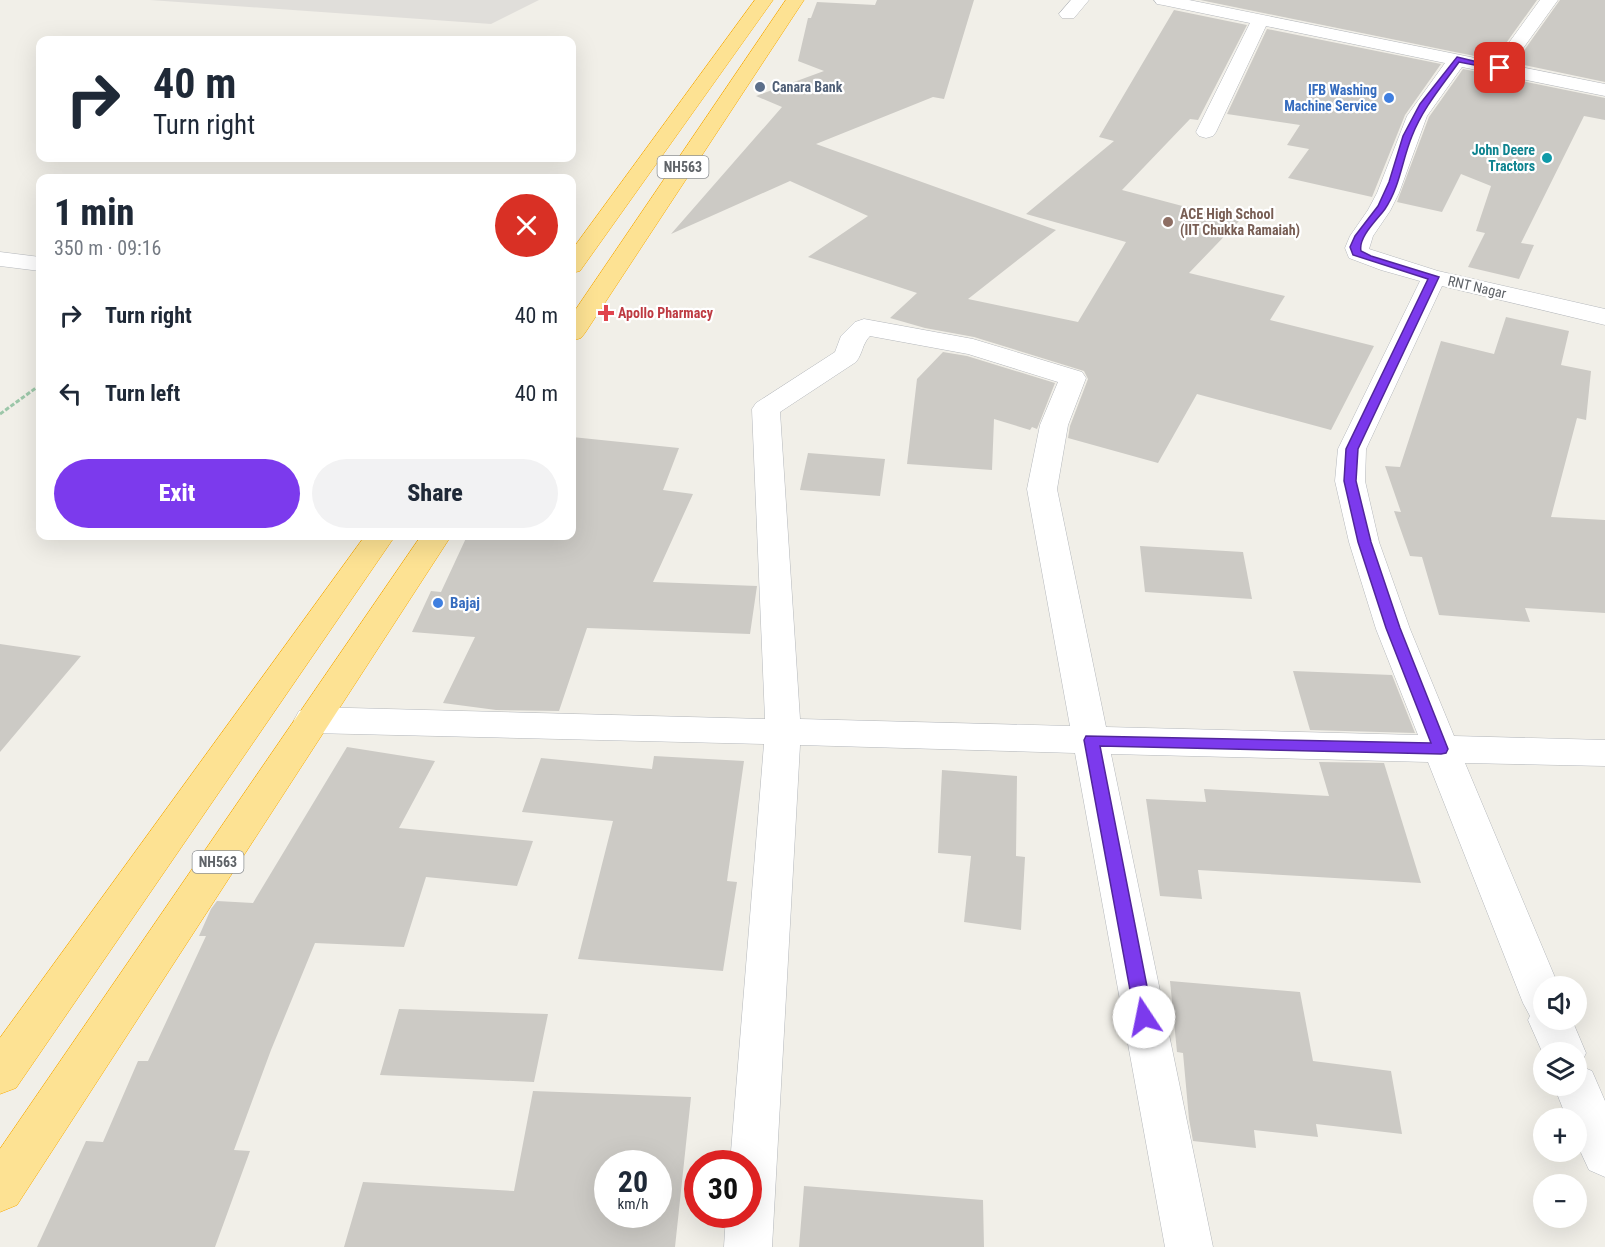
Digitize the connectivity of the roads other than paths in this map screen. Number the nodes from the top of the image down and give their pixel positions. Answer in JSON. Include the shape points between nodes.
{"nodes":[{"id":1,"x":764,"y":0,"type":"edge"},
{"id":2,"x":795,"y":0,"type":"edge"},
{"id":3,"x":1080,"y":0,"type":"edge"},
{"id":4,"x":1163,"y":0,"type":"edge"},
{"id":5,"x":1549,"y":0,"type":"edge"},
{"id":6,"x":1284,"y":7,"type":"dead end"},
{"id":7,"x":1068,"y":14,"type":"dead end"},
{"id":8,"x":1264,"y":21,"type":"junction"},
{"id":9,"x":1457,"y":60,"type":"junction"},
{"id":10,"x":1500,"y":68,"type":"junction"},
{"id":11,"x":1605,"y":90,"type":"edge"},
{"id":12,"x":1206,"y":132,"type":"dead end"},
{"id":13,"x":0,"y":259,"type":"edge"},
{"id":14,"x":576,"y":260,"type":"edge"},
{"id":15,"x":36,"y":264,"type":"edge"},
{"id":16,"x":1434,"y":277,"type":"junction"},
{"id":17,"x":1605,"y":317,"type":"edge"},
{"id":18,"x":576,"y":327,"type":"edge"},
{"id":19,"x":377,"y":540,"type":"edge"},
{"id":20,"x":433,"y":540,"type":"edge"},
{"id":21,"x":312,"y":720,"type":"junction"},
{"id":22,"x":783,"y":732,"type":"junction"},
{"id":23,"x":1091,"y":740,"type":"junction"},
{"id":24,"x":1441,"y":749,"type":"junction"},
{"id":25,"x":1605,"y":753,"type":"edge"},
{"id":26,"x":1533,"y":976,"type":"edge"},
{"id":27,"x":0,"y":1074,"type":"edge"},
{"id":28,"x":1581,"y":1096,"type":"edge"},
{"id":29,"x":1605,"y":1155,"type":"edge"},
{"id":30,"x":0,"y":1190,"type":"edge"},
{"id":31,"x":748,"y":1247,"type":"edge"},
{"id":32,"x":1189,"y":1247,"type":"edge"}],
"edges":[{"from":1,"to":14,"type":"highway","number":"NH563"},
{"from":2,"to":18,"type":"highway","number":"NH563"},
{"from":3,"to":7,"type":"street"},
{"from":4,"to":8,"type":"street"},
{"from":5,"to":10,"type":"street"},
{"from":6,"to":8,"type":"street"},
{"from":8,"to":9,"type":"street"},
{"from":8,"to":12,"type":"street"},
{"from":9,"to":10,"type":"street"},
{"from":9,"to":16,"type":"street","name":"RNT Nagar","via":[[1424,104],[1408,136],[1394,182],[1355,247],[1357,253],[1368,258]]},
{"from":10,"to":11,"type":"street"},
{"from":13,"to":15,"type":"street"},
{"from":16,"to":17,"type":"street","name":"RNT Nagar"},
{"from":16,"to":24,"type":"street","via":[[1352,449],[1350,481],[1393,628]]},
{"from":19,"to":27,"type":"highway"},
{"from":20,"to":21,"type":"highway","number":"NH563"},
{"from":21,"to":22,"type":"street"},
{"from":21,"to":30,"type":"highway","number":"NH563"},
{"from":22,"to":23,"type":"street"},
{"from":22,"to":23,"type":"street","via":[[766,409],[847,356],[850,341],[864,327],[973,347],[1073,378],[1054,425],[1042,489]]},
{"from":22,"to":31,"type":"street"},
{"from":23,"to":24,"type":"street"},
{"from":23,"to":32,"type":"street"},
{"from":24,"to":25,"type":"street"},
{"from":24,"to":26,"type":"street"},
{"from":28,"to":29,"type":"street"}]}
